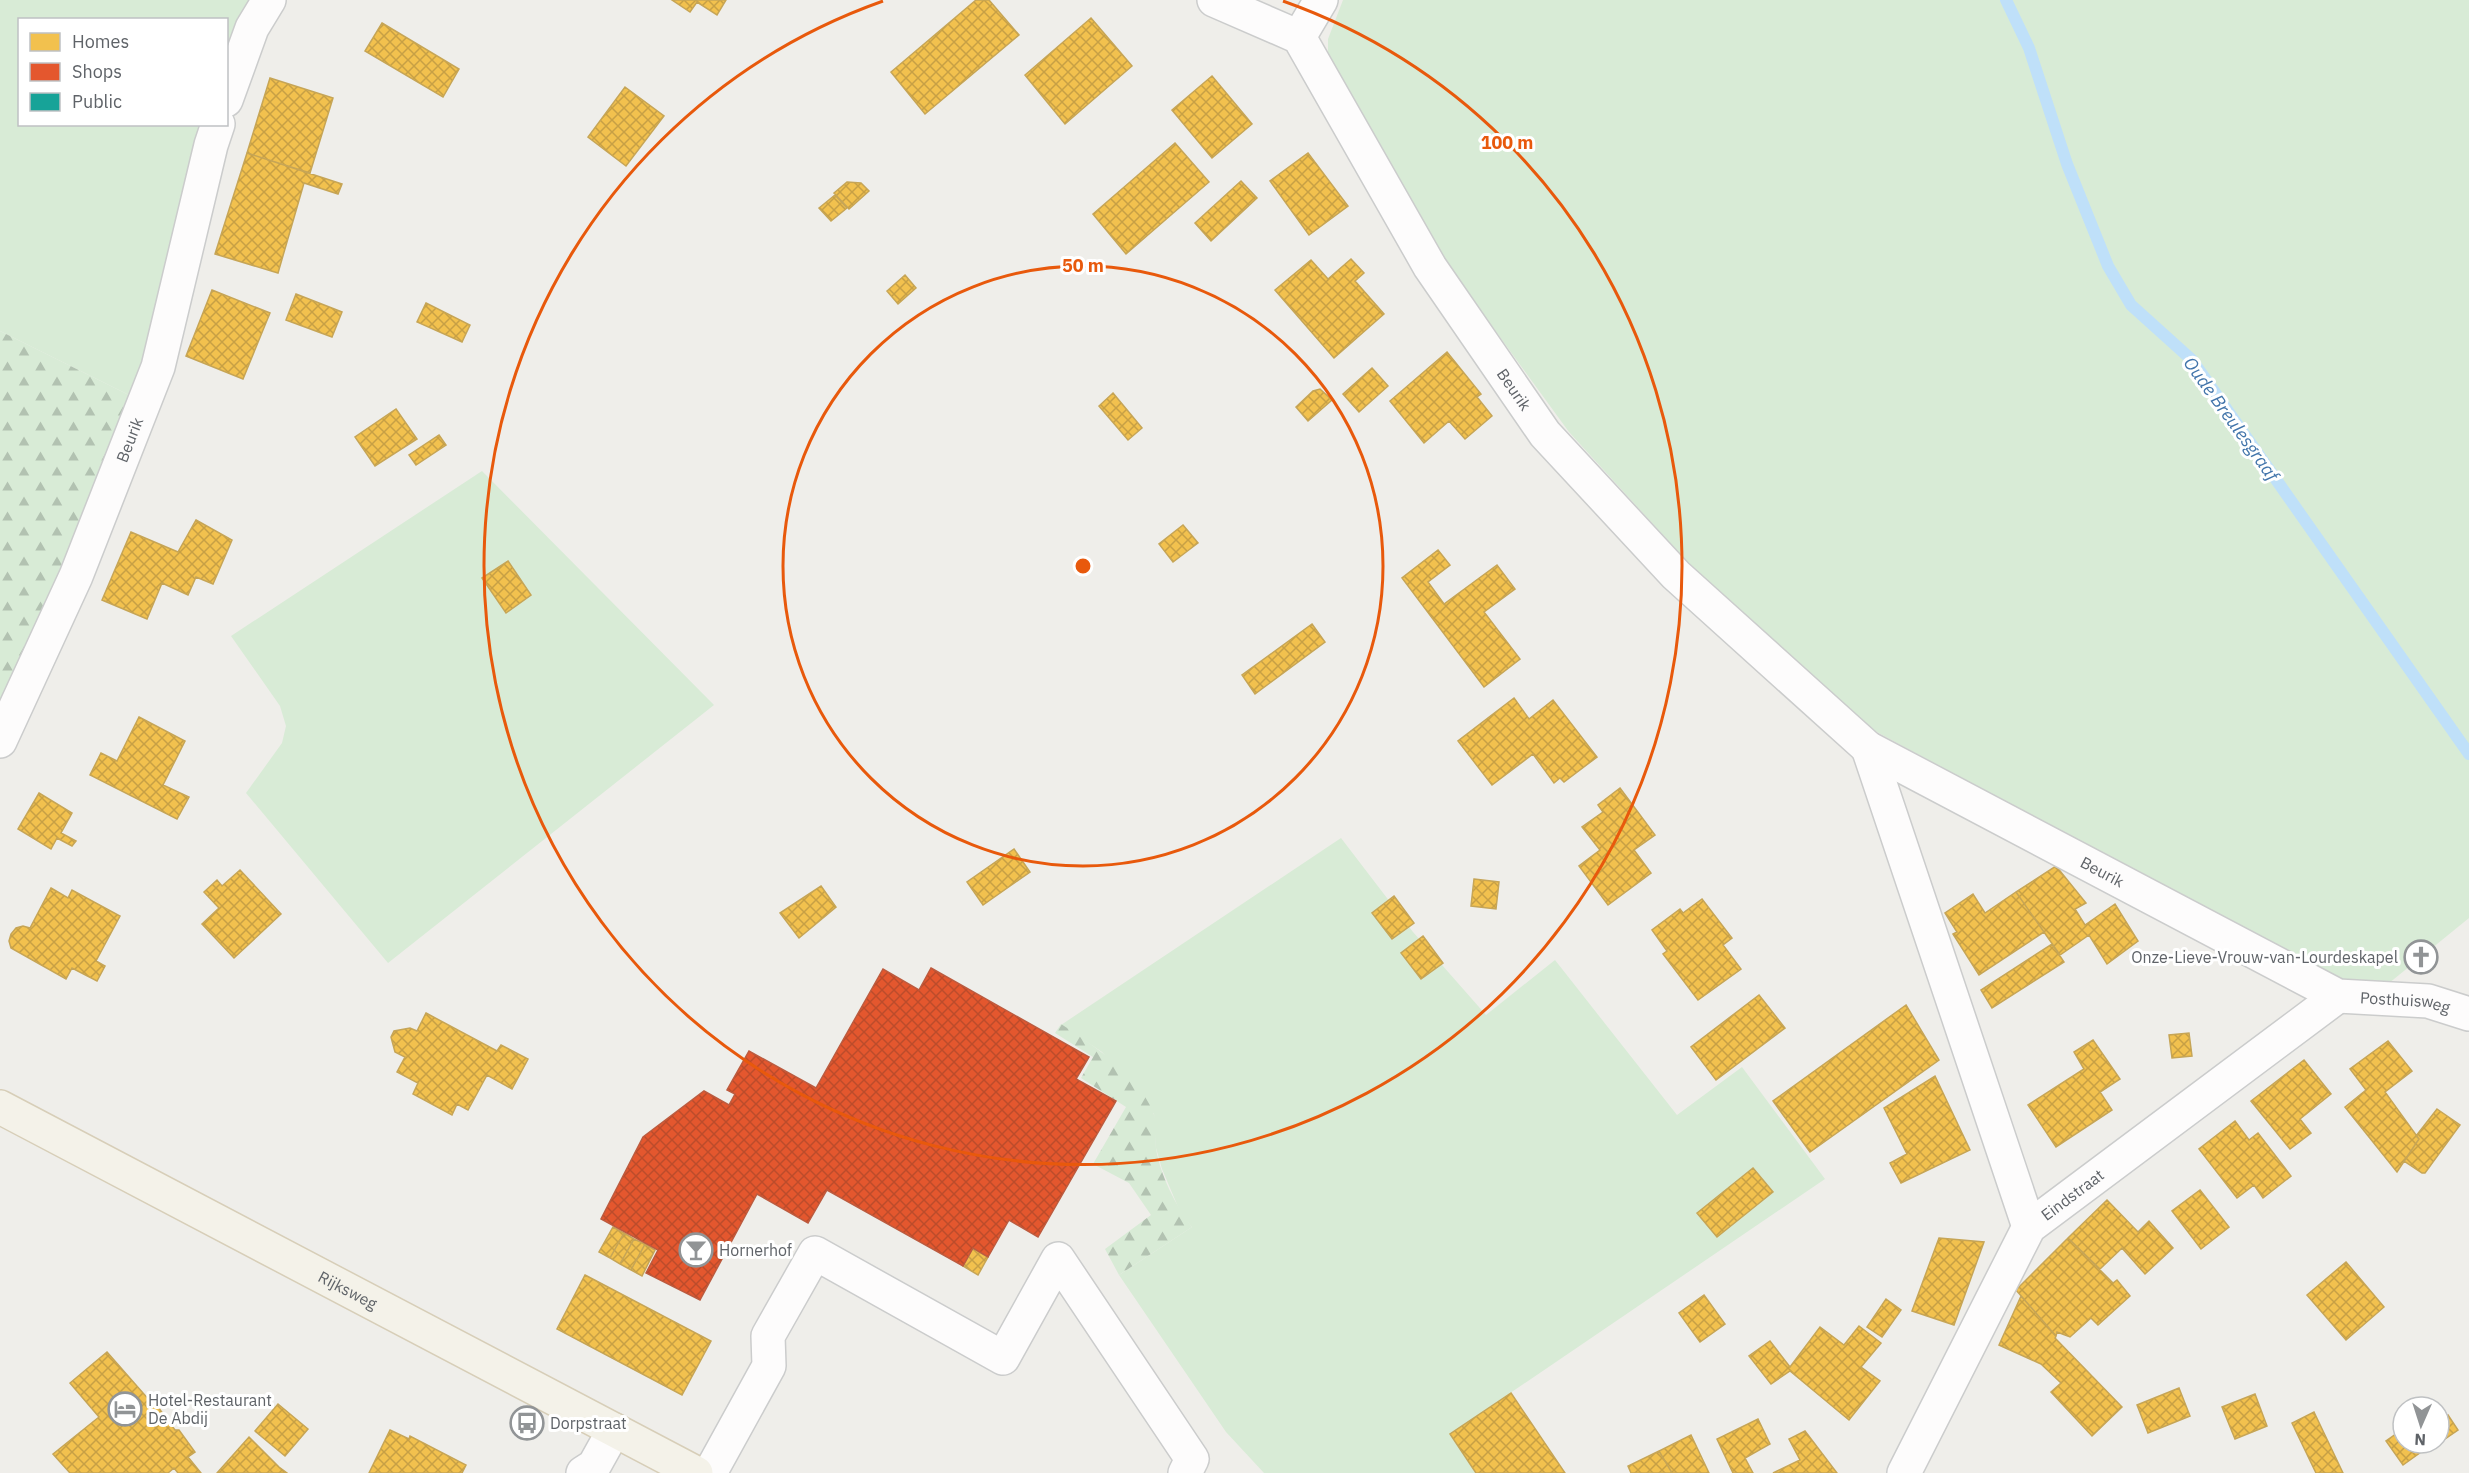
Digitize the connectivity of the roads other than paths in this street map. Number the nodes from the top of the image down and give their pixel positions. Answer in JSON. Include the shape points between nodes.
{"nodes":[{"id":1,"x":269,"y":0,"type":"edge"},
{"id":2,"x":1214,"y":0,"type":"edge"},
{"id":3,"x":1321,"y":0,"type":"edge"},
{"id":4,"x":1299,"y":37,"type":"junction"},
{"id":5,"x":228,"y":94,"type":"edge"},
{"id":6,"x":217,"y":126,"type":"edge"},
{"id":7,"x":0,"y":741,"type":"edge"},
{"id":8,"x":1868,"y":748,"type":"junction"},
{"id":9,"x":2338,"y":996,"type":"junction"},
{"id":10,"x":2469,"y":1014,"type":"edge"},
{"id":11,"x":0,"y":1107,"type":"edge"},
{"id":12,"x":2029,"y":1227,"type":"junction"},
{"id":13,"x":614,"y":1430,"type":"junction"},
{"id":14,"x":588,"y":1470,"type":"edge"},
{"id":15,"x":696,"y":1473,"type":"edge"},
{"id":16,"x":710,"y":1473,"type":"edge"},
{"id":17,"x":1185,"y":1473,"type":"edge"},
{"id":18,"x":1904,"y":1473,"type":"edge"}],
"edges":[{"from":1,"to":5,"type":"street","via":[[252,28]]},
{"from":2,"to":4,"type":"street"},
{"from":3,"to":4,"type":"street"},
{"from":4,"to":8,"type":"street","name":"Beurik","via":[[1430,267],[1545,434],[1676,575]]},
{"from":6,"to":7,"type":"street","name":"Beurik","via":[[158,367],[76,576]]},
{"from":8,"to":9,"type":"street","name":"Beurik"},
{"from":8,"to":12,"type":"street","name":"Beurik"},
{"from":9,"to":10,"type":"street","name":"Posthuisweg","via":[[2428,1001]]},
{"from":9,"to":12,"type":"street","name":"Eindstraat"},
{"from":11,"to":13,"type":"main road","name":"Rijksweg"},
{"from":12,"to":18,"type":"street","name":"Eindstraat"},
{"from":13,"to":14,"type":"street"},
{"from":13,"to":15,"type":"main road","name":"Rijksweg"},
{"from":16,"to":17,"type":"street","via":[[770,1366],[768,1336],[815,1253],[1003,1358],[1058,1259],[1192,1459]]}]}
